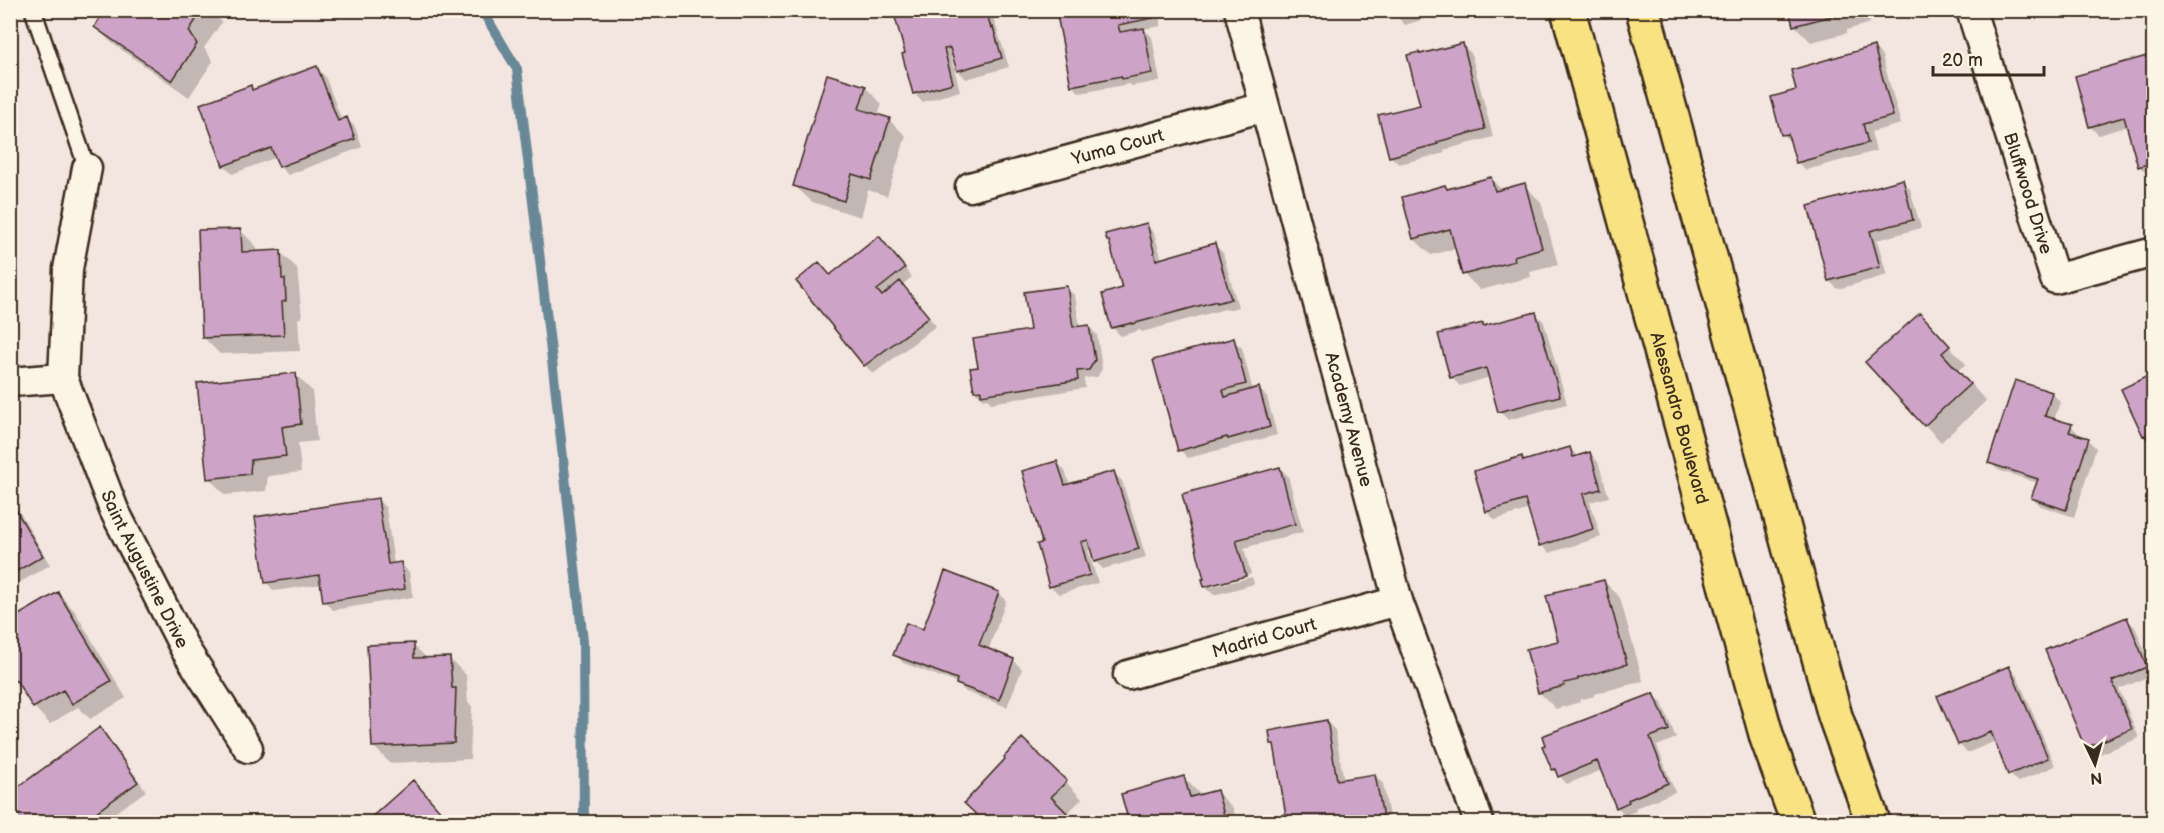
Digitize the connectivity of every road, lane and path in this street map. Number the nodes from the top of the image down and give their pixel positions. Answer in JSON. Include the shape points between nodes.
{"nodes":[{"id":1,"x":33,"y":10,"type":"edge"},
{"id":2,"x":1239,"y":10,"type":"edge"},
{"id":3,"x":1568,"y":10,"type":"edge"},
{"id":4,"x":1643,"y":10,"type":"edge"},
{"id":5,"x":1971,"y":10,"type":"edge"},
{"id":6,"x":1264,"y":106,"type":"junction"},
{"id":7,"x":87,"y":168,"type":"joint"},
{"id":8,"x":970,"y":187,"type":"dead end"},
{"id":9,"x":2154,"y":252,"type":"edge"},
{"id":10,"x":63,"y":378,"type":"junction"},
{"id":11,"x":10,"y":382,"type":"edge"},
{"id":12,"x":1398,"y":601,"type":"junction"},
{"id":13,"x":1128,"y":675,"type":"dead end"},
{"id":14,"x":248,"y":748,"type":"dead end"},
{"id":15,"x":1479,"y":822,"type":"edge"},
{"id":16,"x":1798,"y":822,"type":"edge"},
{"id":17,"x":1873,"y":822,"type":"edge"}],
"edges":[{"from":1,"to":7,"type":"lane"},
{"from":2,"to":6,"type":"street","name":"Academy Avenue"},
{"from":3,"to":16,"type":"main road","name":"Alessandro Boulevard","via":[[1767,738]]},
{"from":4,"to":17,"type":"main road","via":[[1835,716]]},
{"from":5,"to":9,"type":"street","name":"Bluffwood Drive","via":[[2055,279]]},
{"from":6,"to":8,"type":"street","name":"Yuma Court"},
{"from":6,"to":12,"type":"street","name":"Academy Avenue"},
{"from":7,"to":10,"type":"street","name":"Saint Augustine Drive","via":[[68,269]]},
{"from":10,"to":11,"type":"street"},
{"from":10,"to":14,"type":"street","name":"Saint Augustine Drive","via":[[114,510],[184,650]]},
{"from":12,"to":13,"type":"street","name":"Madrid Court"},
{"from":12,"to":15,"type":"street","name":"Academy Avenue"}]}
